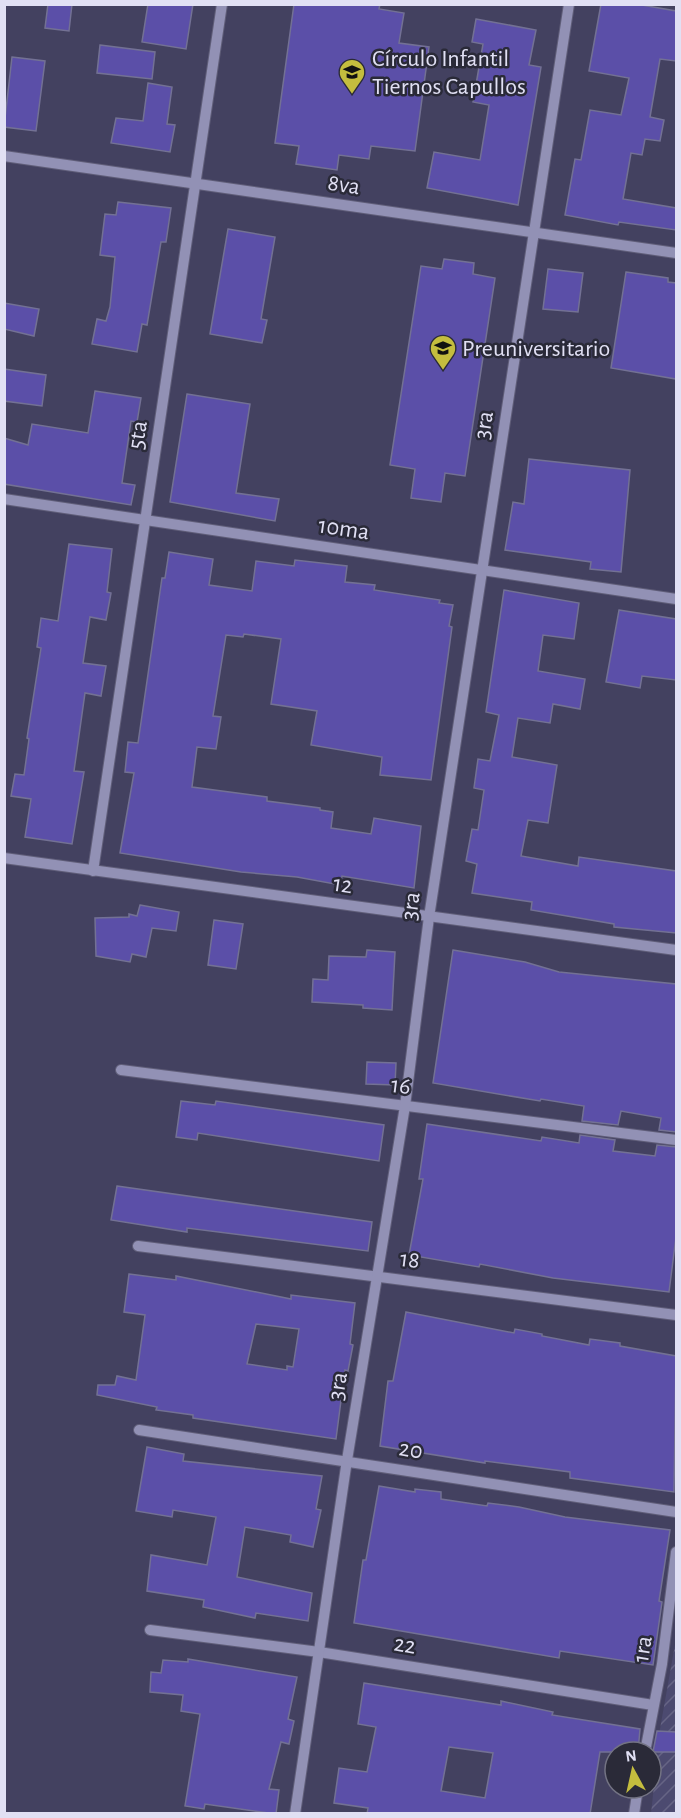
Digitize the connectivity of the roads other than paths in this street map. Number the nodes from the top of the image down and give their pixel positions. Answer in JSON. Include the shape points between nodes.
{"nodes":[{"id":1,"x":222,"y":4,"type":"edge"},
{"id":2,"x":569,"y":4,"type":"edge"},
{"id":3,"x":4,"y":156,"type":"edge"},
{"id":4,"x":195,"y":183,"type":"junction"},
{"id":5,"x":533,"y":233,"type":"junction"},
{"id":6,"x":676,"y":253,"type":"edge"},
{"id":7,"x":4,"y":499,"type":"edge"},
{"id":8,"x":145,"y":520,"type":"junction"},
{"id":9,"x":482,"y":570,"type":"junction"},
{"id":10,"x":676,"y":599,"type":"edge"},
{"id":11,"x":4,"y":858,"type":"edge"},
{"id":12,"x":93,"y":871,"type":"junction"},
{"id":13,"x":429,"y":916,"type":"junction"},
{"id":14,"x":676,"y":950,"type":"edge"},
{"id":15,"x":121,"y":1070,"type":"dead end"},
{"id":16,"x":405,"y":1106,"type":"junction"},
{"id":17,"x":676,"y":1140,"type":"edge"},
{"id":18,"x":138,"y":1246,"type":"dead end"},
{"id":19,"x":376,"y":1276,"type":"junction"},
{"id":20,"x":676,"y":1315,"type":"edge"},
{"id":21,"x":139,"y":1430,"type":"dead end"},
{"id":22,"x":347,"y":1460,"type":"junction"},
{"id":23,"x":676,"y":1512,"type":"edge"},
{"id":24,"x":676,"y":1552,"type":"edge"},
{"id":25,"x":150,"y":1630,"type":"dead end"},
{"id":26,"x":319,"y":1652,"type":"junction"},
{"id":27,"x":654,"y":1705,"type":"junction"},
{"id":28,"x":647,"y":1740,"type":"edge"},
{"id":29,"x":295,"y":1814,"type":"edge"}],
"edges":[{"from":1,"to":4,"type":"street","name":"5ta"},
{"from":2,"to":5,"type":"street","name":"3ra"},
{"from":3,"to":4,"type":"street","name":"8va"},
{"from":4,"to":5,"type":"street","name":"8va"},
{"from":4,"to":8,"type":"street","name":"5ta"},
{"from":5,"to":6,"type":"street","name":"8va"},
{"from":5,"to":9,"type":"street","name":"3ra"},
{"from":7,"to":8,"type":"street","name":"10ma"},
{"from":8,"to":9,"type":"street","name":"10ma"},
{"from":8,"to":12,"type":"street","name":"5ta"},
{"from":9,"to":10,"type":"street","name":"10ma"},
{"from":9,"to":13,"type":"street","name":"3ra"},
{"from":11,"to":12,"type":"street","name":"12"},
{"from":12,"to":13,"type":"street","name":"12"},
{"from":13,"to":14,"type":"street","name":"12"},
{"from":13,"to":16,"type":"street","name":"3ra"},
{"from":15,"to":16,"type":"street","name":"16"},
{"from":16,"to":17,"type":"street","name":"16"},
{"from":16,"to":19,"type":"street","name":"3ra"},
{"from":18,"to":19,"type":"street","name":"18"},
{"from":19,"to":20,"type":"street","name":"18"},
{"from":19,"to":22,"type":"street","name":"3ra"},
{"from":21,"to":22,"type":"street","name":"20"},
{"from":22,"to":23,"type":"street","name":"20"},
{"from":22,"to":26,"type":"street","name":"3ra"},
{"from":24,"to":27,"type":"street","name":"1ra"},
{"from":25,"to":26,"type":"street","name":"22"},
{"from":26,"to":27,"type":"street","name":"22"},
{"from":26,"to":29,"type":"street","name":"3ra"},
{"from":27,"to":28,"type":"street","name":"1ra"}]}
